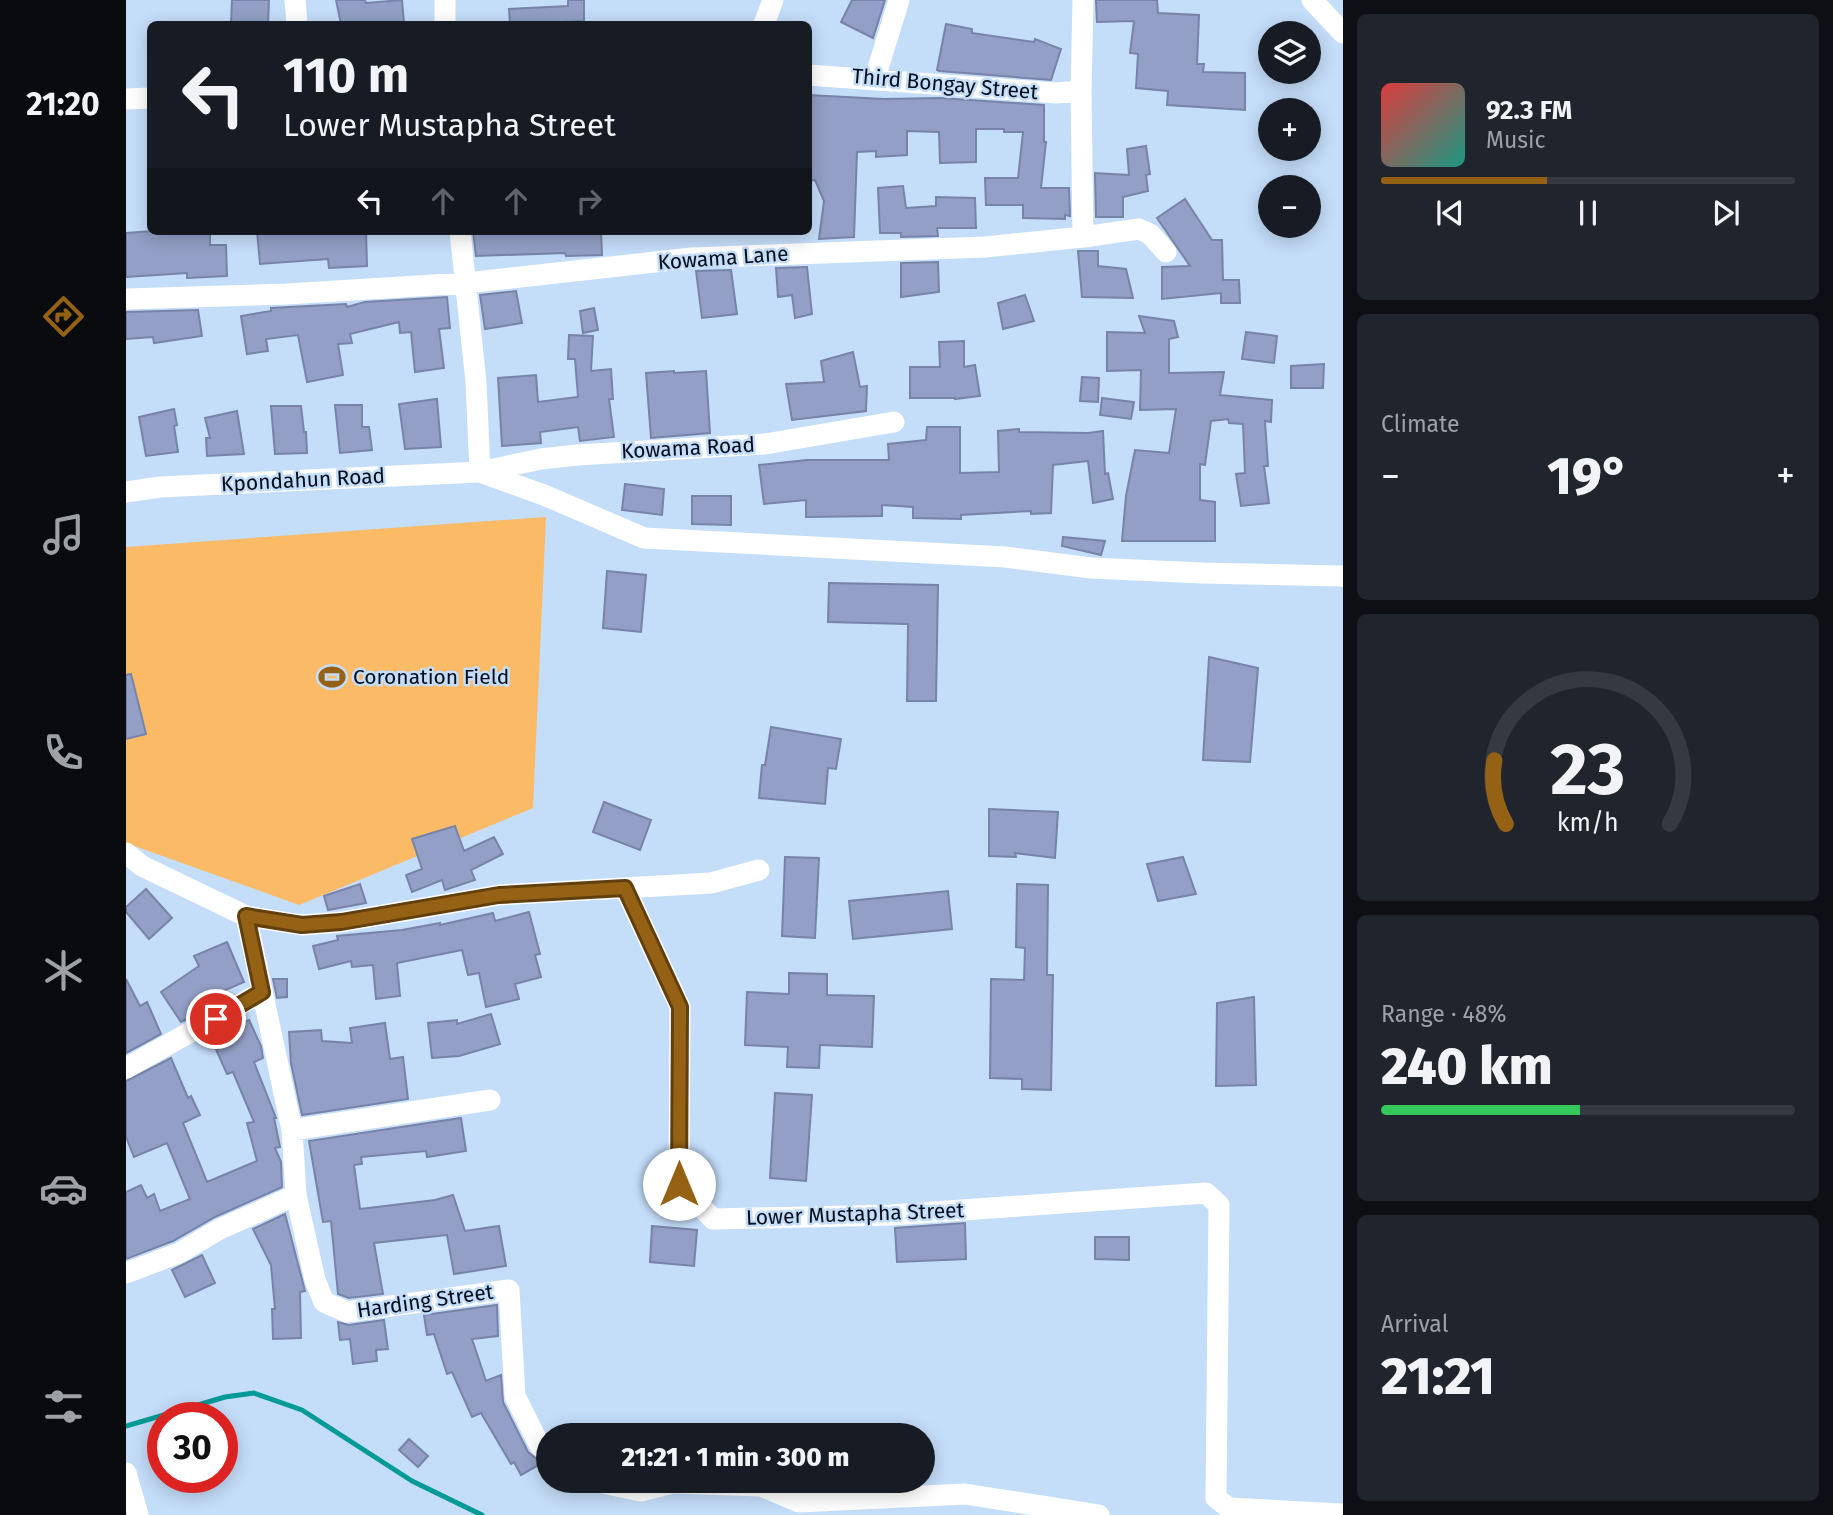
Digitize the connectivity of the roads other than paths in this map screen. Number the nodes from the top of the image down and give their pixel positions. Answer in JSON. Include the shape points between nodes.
{"nodes":[{"id":1,"x":295,"y":0,"type":"edge"},
{"id":2,"x":445,"y":0,"type":"edge"},
{"id":3,"x":773,"y":0,"type":"edge"},
{"id":4,"x":899,"y":0,"type":"edge"},
{"id":5,"x":1083,"y":0,"type":"edge"},
{"id":6,"x":1312,"y":0,"type":"edge"},
{"id":7,"x":297,"y":21,"type":"edge"},
{"id":8,"x":445,"y":21,"type":"edge"},
{"id":9,"x":765,"y":21,"type":"edge"},
{"id":10,"x":1343,"y":33,"type":"edge"},
{"id":11,"x":812,"y":75,"type":"edge"},
{"id":12,"x":875,"y":78,"type":"junction"},
{"id":13,"x":1081,"y":91,"type":"junction"},
{"id":14,"x":147,"y":98,"type":"edge"},
{"id":15,"x":126,"y":99,"type":"edge"},
{"id":16,"x":460,"y":235,"type":"edge"},
{"id":17,"x":1083,"y":237,"type":"junction"},
{"id":18,"x":1166,"y":252,"type":"dead end"},
{"id":19,"x":466,"y":283,"type":"junction"},
{"id":20,"x":126,"y":299,"type":"edge"},
{"id":21,"x":894,"y":422,"type":"dead end"},
{"id":22,"x":480,"y":472,"type":"junction"},
{"id":23,"x":126,"y":492,"type":"edge"},
{"id":24,"x":1343,"y":576,"type":"edge"},
{"id":25,"x":126,"y":853,"type":"edge"},
{"id":26,"x":759,"y":870,"type":"dead end"},
{"id":27,"x":625,"y":888,"type":"junction"},
{"id":28,"x":246,"y":916,"type":"junction"},
{"id":29,"x":262,"y":992,"type":"junction"},
{"id":30,"x":126,"y":1068,"type":"edge"},
{"id":31,"x":490,"y":1100,"type":"dead end"},
{"id":32,"x":292,"y":1130,"type":"junction"},
{"id":33,"x":296,"y":1195,"type":"junction"},
{"id":34,"x":126,"y":1273,"type":"edge"},
{"id":35,"x":536,"y":1438,"type":"edge"},
{"id":36,"x":126,"y":1474,"type":"edge"},
{"id":37,"x":778,"y":1493,"type":"edge"},
{"id":38,"x":1343,"y":1514,"type":"edge"},
{"id":39,"x":138,"y":1515,"type":"edge"},
{"id":40,"x":1099,"y":1515,"type":"edge"}],
"edges":[{"from":1,"to":7,"type":"street"},
{"from":2,"to":8,"type":"street"},
{"from":3,"to":9,"type":"street"},
{"from":4,"to":12,"type":"street"},
{"from":5,"to":13,"type":"street"},
{"from":6,"to":10,"type":"street"},
{"from":11,"to":12,"type":"street","name":"Third Bongay Street"},
{"from":12,"to":13,"type":"street","name":"Third Bongay Street","via":[[1056,93]]},
{"from":13,"to":17,"type":"street"},
{"from":14,"to":15,"type":"street"},
{"from":16,"to":19,"type":"street"},
{"from":17,"to":18,"type":"street","name":"Kowama Lane","via":[[1139,229]]},
{"from":17,"to":19,"type":"street","name":"Kowama Lane","via":[[985,247],[691,258]]},
{"from":19,"to":20,"type":"street","name":"Kowama Lane"},
{"from":19,"to":22,"type":"street"},
{"from":21,"to":22,"type":"street","name":"Kowama Road","via":[[765,444],[577,455]]},
{"from":22,"to":23,"type":"street","name":"Kpondahun Road"},
{"from":22,"to":24,"type":"street","via":[[644,538],[1005,557],[1091,568]]},
{"from":25,"to":28,"type":"street","via":[[152,872]]},
{"from":26,"to":27,"type":"street","via":[[711,883]]},
{"from":27,"to":28,"type":"street","via":[[499,895],[302,925]]},
{"from":27,"to":38,"type":"street","name":"Lower Mustapha Street","via":[[680,1007],[679,1184],[713,1219],[891,1215],[1206,1193],[1219,1205],[1216,1498],[1229,1508]]},
{"from":28,"to":29,"type":"street","name":"Harding Street"},
{"from":29,"to":30,"type":"street"},
{"from":29,"to":32,"type":"street","name":"Harding Street"},
{"from":31,"to":32,"type":"street"},
{"from":32,"to":33,"type":"street","name":"Harding Street"},
{"from":33,"to":34,"type":"street"},
{"from":33,"to":35,"type":"street","name":"Harding Street","via":[[324,1302],[347,1312],[509,1290],[515,1396]]},
{"from":36,"to":39,"type":"street"},
{"from":37,"to":40,"type":"street","via":[[799,1502],[965,1494]]}]}
